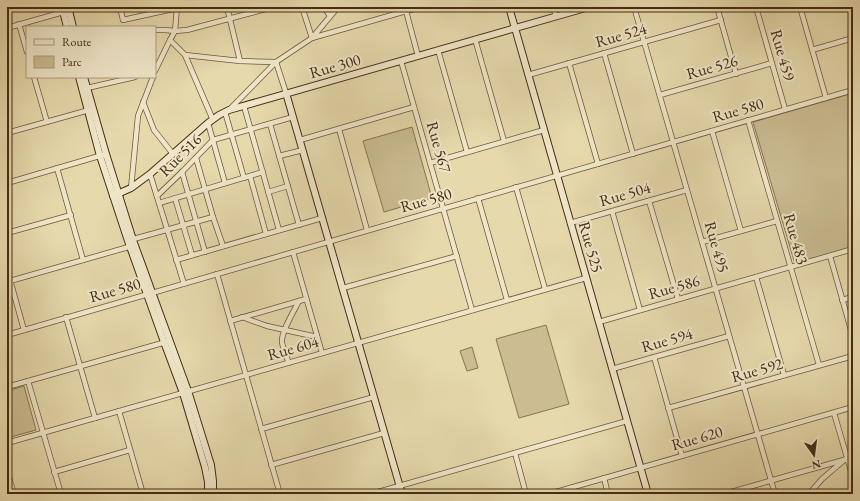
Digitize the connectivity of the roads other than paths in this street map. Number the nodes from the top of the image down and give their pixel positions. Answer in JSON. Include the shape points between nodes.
{"nodes":[{"id":1,"x":82,"y":7,"type":"edge"},
{"id":2,"x":120,"y":7,"type":"edge"},
{"id":3,"x":227,"y":7,"type":"edge"},
{"id":4,"x":273,"y":7,"type":"edge"},
{"id":5,"x":302,"y":7,"type":"edge"},
{"id":6,"x":324,"y":7,"type":"edge"},
{"id":7,"x":338,"y":7,"type":"edge"},
{"id":8,"x":420,"y":7,"type":"edge"},
{"id":9,"x":509,"y":7,"type":"edge"},
{"id":10,"x":553,"y":7,"type":"edge"},
{"id":11,"x":589,"y":7,"type":"edge"},
{"id":12,"x":634,"y":7,"type":"edge"},
{"id":13,"x":717,"y":7,"type":"edge"},
{"id":14,"x":764,"y":7,"type":"edge"},
{"id":15,"x":800,"y":7,"type":"edge"},
{"id":16,"x":177,"y":8,"type":"edge"},
{"id":17,"x":756,"y":8,"type":"edge"},
{"id":18,"x":65,"y":9,"type":"edge"},
{"id":19,"x":404,"y":9,"type":"edge"},
{"id":20,"x":330,"y":16,"type":"junction"},
{"id":21,"x":556,"y":16,"type":"junction"},
{"id":22,"x":230,"y":19,"type":"junction"},
{"id":23,"x":721,"y":20,"type":"junction"},
{"id":24,"x":19,"y":24,"type":"junction"},
{"id":25,"x":67,"y":26,"type":"edge"},
{"id":26,"x":73,"y":26,"type":"edge"},
{"id":27,"x":7,"y":28,"type":"edge"},
{"id":28,"x":515,"y":28,"type":"junction"},
{"id":29,"x":156,"y":30,"type":"edge"},
{"id":30,"x":175,"y":31,"type":"junction"},
{"id":31,"x":312,"y":38,"type":"junction"},
{"id":32,"x":853,"y":38,"type":"edge"},
{"id":33,"x":170,"y":40,"type":"junction"},
{"id":34,"x":475,"y":40,"type":"junction"},
{"id":35,"x":644,"y":42,"type":"junction"},
{"id":36,"x":26,"y":48,"type":"edge"},
{"id":37,"x":438,"y":50,"type":"junction"},
{"id":38,"x":812,"y":50,"type":"junction"},
{"id":39,"x":604,"y":53,"type":"junction"},
{"id":40,"x":185,"y":55,"type":"junction"},
{"id":41,"x":418,"y":56,"type":"junction"},
{"id":42,"x":240,"y":61,"type":"junction"},
{"id":43,"x":401,"y":61,"type":"junction"},
{"id":44,"x":276,"y":62,"type":"junction"},
{"id":45,"x":569,"y":63,"type":"junction"},
{"id":46,"x":772,"y":63,"type":"junction"},
{"id":47,"x":156,"y":69,"type":"edge"},
{"id":48,"x":736,"y":74,"type":"junction"},
{"id":49,"x":528,"y":75,"type":"junction"},
{"id":50,"x":34,"y":78,"type":"edge"},
{"id":51,"x":78,"y":78,"type":"edge"},
{"id":52,"x":84,"y":78,"type":"edge"},
{"id":53,"x":132,"y":78,"type":"edge"},
{"id":54,"x":153,"y":78,"type":"edge"},
{"id":55,"x":87,"y":88,"type":"junction"},
{"id":56,"x":853,"y":90,"type":"edge"},
{"id":57,"x":286,"y":93,"type":"junction"},
{"id":58,"x":660,"y":96,"type":"junction"},
{"id":59,"x":826,"y":98,"type":"junction"},
{"id":60,"x":143,"y":102,"type":"junction"},
{"id":61,"x":244,"y":106,"type":"junction"},
{"id":62,"x":414,"y":107,"type":"junction"},
{"id":63,"x":90,"y":109,"type":"junction"},
{"id":64,"x":785,"y":109,"type":"junction"},
{"id":65,"x":227,"y":111,"type":"junction"},
{"id":66,"x":293,"y":117,"type":"junction"},
{"id":67,"x":748,"y":120,"type":"junction"},
{"id":68,"x":211,"y":121,"type":"junction"},
{"id":69,"x":47,"y":122,"type":"junction"},
{"id":70,"x":270,"y":124,"type":"junction"},
{"id":71,"x":7,"y":126,"type":"edge"},
{"id":72,"x":339,"y":129,"type":"junction"},
{"id":73,"x":250,"y":130,"type":"junction"},
{"id":74,"x":544,"y":130,"type":"junction"},
{"id":75,"x":712,"y":130,"type":"junction"},
{"id":76,"x":8,"y":133,"type":"edge"},
{"id":77,"x":231,"y":135,"type":"junction"},
{"id":78,"x":213,"y":140,"type":"junction"},
{"id":79,"x":300,"y":140,"type":"junction"},
{"id":80,"x":504,"y":141,"type":"junction"},
{"id":81,"x":673,"y":142,"type":"junction"},
{"id":82,"x":303,"y":150,"type":"junction"},
{"id":83,"x":467,"y":152,"type":"junction"},
{"id":84,"x":173,"y":154,"type":"junction"},
{"id":85,"x":633,"y":154,"type":"junction"},
{"id":86,"x":103,"y":155,"type":"junction"},
{"id":87,"x":279,"y":156,"type":"junction"},
{"id":88,"x":196,"y":158,"type":"junction"},
{"id":89,"x":430,"y":163,"type":"junction"},
{"id":90,"x":598,"y":164,"type":"junction"},
{"id":91,"x":57,"y":168,"type":"junction"},
{"id":92,"x":182,"y":172,"type":"junction"},
{"id":93,"x":263,"y":172,"type":"junction"},
{"id":94,"x":150,"y":174,"type":"junction"},
{"id":95,"x":250,"y":176,"type":"junction"},
{"id":96,"x":557,"y":176,"type":"junction"},
{"id":97,"x":244,"y":178,"type":"junction"},
{"id":98,"x":7,"y":183,"type":"edge"},
{"id":99,"x":226,"y":183,"type":"junction"},
{"id":100,"x":288,"y":186,"type":"junction"},
{"id":101,"x":516,"y":187,"type":"junction"},
{"id":102,"x":131,"y":188,"type":"junction"},
{"id":103,"x":205,"y":189,"type":"junction"},
{"id":104,"x":687,"y":190,"type":"junction"},
{"id":105,"x":268,"y":192,"type":"junction"},
{"id":106,"x":188,"y":194,"type":"junction"},
{"id":107,"x":116,"y":195,"type":"junction"},
{"id":108,"x":157,"y":196,"type":"junction"},
{"id":109,"x":175,"y":198,"type":"junction"},
{"id":110,"x":478,"y":198,"type":"junction"},
{"id":111,"x":649,"y":201,"type":"junction"},
{"id":112,"x":159,"y":203,"type":"junction"},
{"id":113,"x":443,"y":208,"type":"junction"},
{"id":114,"x":612,"y":211,"type":"junction"},
{"id":115,"x":71,"y":215,"type":"junction"},
{"id":116,"x":213,"y":217,"type":"junction"},
{"id":117,"x":322,"y":218,"type":"junction"},
{"id":118,"x":778,"y":220,"type":"junction"},
{"id":119,"x":196,"y":222,"type":"junction"},
{"id":120,"x":570,"y":223,"type":"junction"},
{"id":121,"x":299,"y":225,"type":"junction"},
{"id":122,"x":183,"y":226,"type":"junction"},
{"id":123,"x":168,"y":230,"type":"junction"},
{"id":124,"x":279,"y":230,"type":"junction"},
{"id":125,"x":367,"y":230,"type":"junction"},
{"id":126,"x":741,"y":231,"type":"junction"},
{"id":127,"x":7,"y":234,"type":"edge"},
{"id":128,"x":266,"y":234,"type":"junction"},
{"id":129,"x":329,"y":241,"type":"junction"},
{"id":130,"x":702,"y":242,"type":"junction"},
{"id":131,"x":132,"y":243,"type":"junction"},
{"id":132,"x":223,"y":246,"type":"junction"},
{"id":133,"x":853,"y":249,"type":"edge"},
{"id":134,"x":205,"y":252,"type":"junction"},
{"id":135,"x":293,"y":252,"type":"junction"},
{"id":136,"x":192,"y":255,"type":"junction"},
{"id":137,"x":457,"y":256,"type":"junction"},
{"id":138,"x":830,"y":256,"type":"junction"},
{"id":139,"x":83,"y":260,"type":"junction"},
{"id":140,"x":176,"y":260,"type":"junction"},
{"id":141,"x":791,"y":267,"type":"junction"},
{"id":142,"x":7,"y":269,"type":"edge"},
{"id":143,"x":217,"y":274,"type":"junction"},
{"id":144,"x":756,"y":277,"type":"junction"},
{"id":145,"x":586,"y":278,"type":"junction"},
{"id":146,"x":10,"y":280,"type":"junction"},
{"id":147,"x":184,"y":284,"type":"junction"},
{"id":148,"x":343,"y":288,"type":"junction"},
{"id":149,"x":545,"y":289,"type":"junction"},
{"id":150,"x":715,"y":289,"type":"junction"},
{"id":151,"x":149,"y":293,"type":"junction"},
{"id":152,"x":853,"y":297,"type":"edge"},
{"id":153,"x":306,"y":299,"type":"junction"},
{"id":154,"x":678,"y":299,"type":"junction"},
{"id":155,"x":507,"y":300,"type":"junction"},
{"id":156,"x":842,"y":300,"type":"junction"},
{"id":157,"x":299,"y":301,"type":"junction"},
{"id":158,"x":472,"y":310,"type":"junction"},
{"id":159,"x":640,"y":310,"type":"junction"},
{"id":160,"x":242,"y":317,"type":"junction"},
{"id":161,"x":66,"y":318,"type":"junction"},
{"id":162,"x":230,"y":321,"type":"junction"},
{"id":163,"x":599,"y":322,"type":"junction"},
{"id":164,"x":24,"y":330,"type":"junction"},
{"id":165,"x":284,"y":330,"type":"junction"},
{"id":166,"x":7,"y":335,"type":"edge"},
{"id":167,"x":729,"y":336,"type":"junction"},
{"id":168,"x":317,"y":337,"type":"junction"},
{"id":169,"x":853,"y":338,"type":"edge"},
{"id":170,"x":167,"y":342,"type":"junction"},
{"id":171,"x":358,"y":343,"type":"junction"},
{"id":172,"x":322,"y":353,"type":"junction"},
{"id":173,"x":853,"y":356,"type":"edge"},
{"id":174,"x":654,"y":358,"type":"junction"},
{"id":175,"x":289,"y":362,"type":"junction"},
{"id":176,"x":819,"y":365,"type":"junction"},
{"id":177,"x":80,"y":366,"type":"junction"},
{"id":178,"x":612,"y":369,"type":"junction"},
{"id":179,"x":246,"y":375,"type":"junction"},
{"id":180,"x":784,"y":375,"type":"junction"},
{"id":181,"x":28,"y":381,"type":"junction"},
{"id":182,"x":7,"y":387,"type":"edge"},
{"id":183,"x":744,"y":387,"type":"junction"},
{"id":184,"x":186,"y":392,"type":"junction"},
{"id":185,"x":374,"y":396,"type":"junction"},
{"id":186,"x":853,"y":407,"type":"edge"},
{"id":187,"x":668,"y":408,"type":"junction"},
{"id":188,"x":119,"y":411,"type":"junction"},
{"id":189,"x":834,"y":413,"type":"junction"},
{"id":190,"x":95,"y":418,"type":"junction"},
{"id":191,"x":627,"y":421,"type":"junction"},
{"id":192,"x":261,"y":429,"type":"junction"},
{"id":193,"x":43,"y":433,"type":"junction"},
{"id":194,"x":384,"y":433,"type":"junction"},
{"id":195,"x":758,"y":434,"type":"junction"},
{"id":196,"x":7,"y":443,"type":"edge"},
{"id":197,"x":130,"y":450,"type":"junction"},
{"id":198,"x":515,"y":453,"type":"junction"},
{"id":199,"x":682,"y":456,"type":"junction"},
{"id":200,"x":846,"y":459,"type":"junction"},
{"id":201,"x":271,"y":465,"type":"junction"},
{"id":202,"x":640,"y":468,"type":"junction"},
{"id":203,"x":7,"y":471,"type":"edge"},
{"id":204,"x":54,"y":472,"type":"junction"},
{"id":205,"x":604,"y":478,"type":"junction"},
{"id":206,"x":853,"y":478,"type":"edge"},
{"id":207,"x":771,"y":481,"type":"junction"},
{"id":208,"x":400,"y":486,"type":"junction"},
{"id":209,"x":7,"y":492,"type":"edge"},
{"id":210,"x":13,"y":492,"type":"edge"},
{"id":211,"x":566,"y":492,"type":"edge"},
{"id":212,"x":733,"y":493,"type":"edge"},
{"id":213,"x":61,"y":494,"type":"edge"},
{"id":214,"x":143,"y":494,"type":"edge"},
{"id":215,"x":208,"y":494,"type":"edge"},
{"id":216,"x":213,"y":494,"type":"edge"},
{"id":217,"x":280,"y":494,"type":"edge"},
{"id":218,"x":371,"y":494,"type":"edge"},
{"id":219,"x":402,"y":494,"type":"edge"},
{"id":220,"x":526,"y":494,"type":"edge"},
{"id":221,"x":549,"y":494,"type":"edge"},
{"id":222,"x":608,"y":494,"type":"edge"},
{"id":223,"x":648,"y":494,"type":"edge"},
{"id":224,"x":724,"y":494,"type":"edge"},
{"id":225,"x":775,"y":494,"type":"edge"},
{"id":226,"x":809,"y":494,"type":"edge"}],
"edges":[{"from":1,"to":18,"type":"street"},
{"from":2,"to":16,"type":"street","via":[[123,20]]},
{"from":3,"to":22,"type":"street"},
{"from":4,"to":22,"type":"street"},
{"from":5,"to":31,"type":"street"},
{"from":6,"to":20,"type":"street"},
{"from":7,"to":20,"type":"street"},
{"from":8,"to":19,"type":"street"},
{"from":9,"to":28,"type":"street","name":"Rue 525"},
{"from":10,"to":21,"type":"street"},
{"from":11,"to":21,"type":"street","name":"Rue 300"},
{"from":12,"to":35,"type":"street","name":"Rue 495"},
{"from":13,"to":23,"type":"street"},
{"from":14,"to":17,"type":"street"},
{"from":15,"to":38,"type":"street"},
{"from":16,"to":30,"type":"street"},
{"from":17,"to":46,"type":"street","name":"Rue 459"},
{"from":18,"to":24,"type":"street"},
{"from":18,"to":25,"type":"street"},
{"from":18,"to":26,"type":"street"},
{"from":19,"to":31,"type":"street"},
{"from":19,"to":41,"type":"street"},
{"from":20,"to":31,"type":"street"},
{"from":21,"to":28,"type":"street","name":"Rue 300"},
{"from":22,"to":30,"type":"street"},
{"from":22,"to":42,"type":"street"},
{"from":23,"to":35,"type":"street","name":"Rue 524"},
{"from":23,"to":48,"type":"street"},
{"from":24,"to":27,"type":"street"},
{"from":24,"to":36,"type":"street"},
{"from":28,"to":34,"type":"street","name":"Rue 300"},
{"from":28,"to":49,"type":"street","name":"Rue 525"},
{"from":29,"to":30,"type":"street"},
{"from":30,"to":33,"type":"street"},
{"from":31,"to":44,"type":"street"},
{"from":32,"to":38,"type":"street"},
{"from":33,"to":40,"type":"street"},
{"from":33,"to":47,"type":"street"},
{"from":34,"to":37,"type":"street","name":"Rue 300"},
{"from":34,"to":80,"type":"street"},
{"from":35,"to":39,"type":"street","name":"Rue 524"},
{"from":35,"to":58,"type":"street","name":"Rue 495"},
{"from":37,"to":41,"type":"street","name":"Rue 300"},
{"from":37,"to":83,"type":"street"},
{"from":38,"to":59,"type":"street"},
{"from":39,"to":45,"type":"street","name":"Rue 524"},
{"from":39,"to":85,"type":"street"},
{"from":40,"to":42,"type":"street"},
{"from":40,"to":68,"type":"street"},
{"from":41,"to":43,"type":"street","name":"Rue 300"},
{"from":42,"to":44,"type":"street"},
{"from":43,"to":57,"type":"street","name":"Rue 300"},
{"from":43,"to":62,"type":"street","name":"Rue 567"},
{"from":44,"to":57,"type":"street"},
{"from":44,"to":65,"type":"street"},
{"from":45,"to":49,"type":"street","name":"Rue 524"},
{"from":45,"to":90,"type":"street"},
{"from":46,"to":48,"type":"street","name":"Rue 526"},
{"from":46,"to":64,"type":"street","name":"Rue 459"},
{"from":48,"to":58,"type":"street","name":"Rue 526"},
{"from":49,"to":74,"type":"street","name":"Rue 525"},
{"from":50,"to":69,"type":"street"},
{"from":51,"to":63,"type":"street"},
{"from":52,"to":55,"type":"street"},
{"from":53,"to":55,"type":"street"},
{"from":54,"to":60,"type":"street"},
{"from":55,"to":63,"type":"street"},
{"from":56,"to":59,"type":"street","name":"Rue 580"},
{"from":57,"to":61,"type":"street","name":"Rue 300"},
{"from":57,"to":66,"type":"street"},
{"from":58,"to":81,"type":"street","name":"Rue 495"},
{"from":59,"to":64,"type":"street","name":"Rue 580"},
{"from":60,"to":84,"type":"street","via":[[154,130]]},
{"from":60,"to":102,"type":"street","via":[[138,116]]},
{"from":61,"to":65,"type":"street","name":"Rue 300"},
{"from":61,"to":73,"type":"street"},
{"from":62,"to":72,"type":"street"},
{"from":62,"to":89,"type":"street","name":"Rue 567"},
{"from":63,"to":69,"type":"street"},
{"from":63,"to":86,"type":"street"},
{"from":64,"to":67,"type":"street","name":"Rue 580"},
{"from":65,"to":68,"type":"street","name":"Rue 300"},
{"from":65,"to":77,"type":"street"},
{"from":66,"to":70,"type":"street","name":"Rue 516"},
{"from":66,"to":79,"type":"street"},
{"from":67,"to":75,"type":"street","name":"Rue 580"},
{"from":67,"to":118,"type":"street","name":"Rue 483"},
{"from":68,"to":78,"type":"street"},
{"from":68,"to":84,"type":"street","name":"Rue 300"},
{"from":69,"to":76,"type":"street"},
{"from":70,"to":73,"type":"street","name":"Rue 516"},
{"from":70,"to":87,"type":"street"},
{"from":71,"to":76,"type":"street"},
{"from":72,"to":79,"type":"street"},
{"from":72,"to":125,"type":"street"},
{"from":73,"to":77,"type":"street","name":"Rue 516"},
{"from":73,"to":93,"type":"street"},
{"from":74,"to":80,"type":"street"},
{"from":74,"to":96,"type":"street","name":"Rue 525"},
{"from":75,"to":81,"type":"street","name":"Rue 580"},
{"from":75,"to":126,"type":"street"},
{"from":77,"to":78,"type":"street","name":"Rue 516"},
{"from":77,"to":97,"type":"street"},
{"from":78,"to":88,"type":"street","name":"Rue 516"},
{"from":78,"to":99,"type":"street"},
{"from":79,"to":82,"type":"street"},
{"from":80,"to":83,"type":"street"},
{"from":81,"to":85,"type":"street","name":"Rue 580"},
{"from":81,"to":104,"type":"street","name":"Rue 495"},
{"from":82,"to":87,"type":"street"},
{"from":82,"to":117,"type":"street"},
{"from":83,"to":89,"type":"street"},
{"from":84,"to":94,"type":"street","name":"Rue 300"},
{"from":85,"to":90,"type":"street","name":"Rue 580"},
{"from":86,"to":91,"type":"street"},
{"from":86,"to":107,"type":"street"},
{"from":87,"to":100,"type":"street"},
{"from":88,"to":92,"type":"street","name":"Rue 516"},
{"from":88,"to":103,"type":"street"},
{"from":89,"to":113,"type":"street","name":"Rue 567"},
{"from":90,"to":96,"type":"street","name":"Rue 580"},
{"from":91,"to":98,"type":"street"},
{"from":91,"to":115,"type":"street"},
{"from":92,"to":106,"type":"street"},
{"from":92,"to":108,"type":"street","name":"Rue 516"},
{"from":93,"to":95,"type":"street"},
{"from":93,"to":105,"type":"street"},
{"from":94,"to":102,"type":"street","name":"Rue 300"},
{"from":94,"to":108,"type":"street"},
{"from":95,"to":97,"type":"street"},
{"from":95,"to":128,"type":"street"},
{"from":96,"to":101,"type":"street","name":"Rue 580"},
{"from":96,"to":120,"type":"street","name":"Rue 525"},
{"from":97,"to":99,"type":"street"},
{"from":99,"to":103,"type":"street"},
{"from":100,"to":105,"type":"street"},
{"from":100,"to":121,"type":"street"},
{"from":101,"to":110,"type":"street","name":"Rue 580"},
{"from":101,"to":149,"type":"street"},
{"from":102,"to":107,"type":"street","name":"Rue 300"},
{"from":103,"to":106,"type":"street"},
{"from":103,"to":116,"type":"street"},
{"from":104,"to":111,"type":"street","name":"Rue 504"},
{"from":104,"to":130,"type":"street","name":"Rue 495"},
{"from":105,"to":124,"type":"street"},
{"from":106,"to":109,"type":"street"},
{"from":106,"to":119,"type":"street"},
{"from":107,"to":131,"type":"street"},
{"from":108,"to":112,"type":"street"},
{"from":109,"to":112,"type":"street"},
{"from":109,"to":122,"type":"street"},
{"from":110,"to":113,"type":"street","name":"Rue 580"},
{"from":110,"to":155,"type":"street"},
{"from":111,"to":114,"type":"street","name":"Rue 504"},
{"from":111,"to":154,"type":"street"},
{"from":112,"to":123,"type":"street"},
{"from":113,"to":125,"type":"street","name":"Rue 580"},
{"from":113,"to":137,"type":"street","name":"Rue 567"},
{"from":114,"to":120,"type":"street","name":"Rue 504"},
{"from":114,"to":159,"type":"street"},
{"from":115,"to":127,"type":"street"},
{"from":115,"to":139,"type":"street"},
{"from":116,"to":119,"type":"street"},
{"from":116,"to":132,"type":"street"},
{"from":117,"to":121,"type":"street"},
{"from":117,"to":129,"type":"street"},
{"from":118,"to":126,"type":"street"},
{"from":118,"to":141,"type":"street","name":"Rue 483"},
{"from":119,"to":122,"type":"street"},
{"from":119,"to":134,"type":"street"},
{"from":120,"to":145,"type":"street","name":"Rue 525"},
{"from":121,"to":124,"type":"street"},
{"from":122,"to":123,"type":"street"},
{"from":122,"to":136,"type":"street"},
{"from":123,"to":131,"type":"street"},
{"from":123,"to":140,"type":"street"},
{"from":124,"to":128,"type":"street"},
{"from":125,"to":129,"type":"street","name":"Rue 580"},
{"from":126,"to":130,"type":"street"},
{"from":128,"to":132,"type":"street"},
{"from":129,"to":135,"type":"street","name":"Rue 580"},
{"from":129,"to":148,"type":"street"},
{"from":130,"to":150,"type":"street","name":"Rue 495"},
{"from":131,"to":139,"type":"street"},
{"from":131,"to":151,"type":"street"},
{"from":132,"to":134,"type":"street"},
{"from":133,"to":138,"type":"street","name":"Rue 586"},
{"from":134,"to":136,"type":"street"},
{"from":135,"to":143,"type":"street","name":"Rue 580"},
{"from":135,"to":153,"type":"street"},
{"from":136,"to":140,"type":"street"},
{"from":137,"to":148,"type":"street"},
{"from":137,"to":158,"type":"street","name":"Rue 567"},
{"from":138,"to":141,"type":"street","name":"Rue 586"},
{"from":138,"to":156,"type":"street"},
{"from":139,"to":146,"type":"street"},
{"from":140,"to":147,"type":"street"},
{"from":141,"to":144,"type":"street","name":"Rue 586"},
{"from":141,"to":176,"type":"street","name":"Rue 483"},
{"from":142,"to":146,"type":"street"},
{"from":143,"to":147,"type":"street","name":"Rue 580"},
{"from":143,"to":162,"type":"street"},
{"from":144,"to":150,"type":"street","name":"Rue 586"},
{"from":144,"to":180,"type":"street"},
{"from":145,"to":149,"type":"street","name":"Rue 604"},
{"from":145,"to":163,"type":"street","name":"Rue 525"},
{"from":146,"to":164,"type":"street"},
{"from":147,"to":151,"type":"street","name":"Rue 580"},
{"from":148,"to":171,"type":"street"},
{"from":149,"to":155,"type":"street","name":"Rue 604"},
{"from":150,"to":154,"type":"street","name":"Rue 586"},
{"from":150,"to":167,"type":"street","name":"Rue 495"},
{"from":151,"to":161,"type":"street","name":"Rue 580"},
{"from":151,"to":170,"type":"street"},
{"from":152,"to":156,"type":"street"},
{"from":153,"to":157,"type":"street"},
{"from":153,"to":168,"type":"street"},
{"from":154,"to":159,"type":"street","name":"Rue 586"},
{"from":155,"to":158,"type":"street","name":"Rue 604"},
{"from":156,"to":169,"type":"street"},
{"from":157,"to":160,"type":"street"},
{"from":157,"to":165,"type":"street"},
{"from":158,"to":171,"type":"street","name":"Rue 604"},
{"from":159,"to":163,"type":"street","name":"Rue 586"},
{"from":160,"to":162,"type":"street"},
{"from":160,"to":165,"type":"street"},
{"from":161,"to":164,"type":"street","name":"Rue 580"},
{"from":161,"to":177,"type":"street"},
{"from":162,"to":179,"type":"street"},
{"from":163,"to":178,"type":"street","name":"Rue 525"},
{"from":164,"to":166,"type":"street","name":"Rue 580"},
{"from":165,"to":168,"type":"street"},
{"from":165,"to":175,"type":"street","via":[[283,349]]},
{"from":167,"to":174,"type":"street","name":"Rue 594"},
{"from":167,"to":183,"type":"street","name":"Rue 495"},
{"from":168,"to":172,"type":"street"},
{"from":170,"to":177,"type":"street"},
{"from":170,"to":184,"type":"street"},
{"from":171,"to":172,"type":"street","name":"Rue 604"},
{"from":171,"to":185,"type":"street"},
{"from":172,"to":175,"type":"street","name":"Rue 604"},
{"from":173,"to":176,"type":"street","name":"Rue 592"},
{"from":174,"to":178,"type":"street","name":"Rue 594"},
{"from":174,"to":187,"type":"street"},
{"from":175,"to":179,"type":"street","name":"Rue 604"},
{"from":176,"to":180,"type":"street","name":"Rue 592"},
{"from":177,"to":181,"type":"street"},
{"from":177,"to":190,"type":"street"},
{"from":178,"to":191,"type":"street","name":"Rue 525"},
{"from":179,"to":184,"type":"street","name":"Rue 604"},
{"from":179,"to":192,"type":"street"},
{"from":180,"to":183,"type":"street","name":"Rue 592"},
{"from":181,"to":182,"type":"street"},
{"from":181,"to":193,"type":"street"},
{"from":183,"to":187,"type":"street","name":"Rue 592"},
{"from":183,"to":195,"type":"street","name":"Rue 495"},
{"from":184,"to":188,"type":"street","name":"Rue 604"},
{"from":184,"to":215,"type":"street","via":[[205,467]]},
{"from":184,"to":216,"type":"street","via":[[211,465]]},
{"from":185,"to":192,"type":"street"},
{"from":185,"to":194,"type":"street"},
{"from":186,"to":189,"type":"street","name":"Rue 620"},
{"from":187,"to":199,"type":"street"},
{"from":188,"to":190,"type":"street","name":"Rue 604"},
{"from":188,"to":197,"type":"street"},
{"from":189,"to":195,"type":"street","name":"Rue 620"},
{"from":189,"to":200,"type":"street"},
{"from":190,"to":193,"type":"street","name":"Rue 604"},
{"from":191,"to":198,"type":"street"},
{"from":191,"to":202,"type":"street","name":"Rue 525"},
{"from":192,"to":201,"type":"street"},
{"from":193,"to":196,"type":"street","name":"Rue 604"},
{"from":193,"to":204,"type":"street"},
{"from":194,"to":201,"type":"street"},
{"from":194,"to":208,"type":"street"},
{"from":195,"to":199,"type":"street","name":"Rue 620"},
{"from":195,"to":207,"type":"street","name":"Rue 495"},
{"from":197,"to":204,"type":"street"},
{"from":197,"to":214,"type":"street"},
{"from":198,"to":208,"type":"street"},
{"from":198,"to":220,"type":"street"},
{"from":199,"to":202,"type":"street","name":"Rue 620"},
{"from":200,"to":206,"type":"street"},
{"from":200,"to":207,"type":"street"},
{"from":200,"to":226,"type":"street"},
{"from":201,"to":217,"type":"street"},
{"from":202,"to":205,"type":"street","name":"Rue 620"},
{"from":202,"to":223,"type":"street","name":"Rue 525"},
{"from":203,"to":210,"type":"street"},
{"from":204,"to":213,"type":"street"},
{"from":205,"to":211,"type":"street","name":"Rue 620"},
{"from":205,"to":222,"type":"street"},
{"from":207,"to":212,"type":"street"},
{"from":207,"to":225,"type":"street","name":"Rue 495"},
{"from":208,"to":218,"type":"street"},
{"from":208,"to":219,"type":"street"},
{"from":209,"to":210,"type":"street"},
{"from":211,"to":221,"type":"street","name":"Rue 620"},
{"from":212,"to":224,"type":"street"}]}
